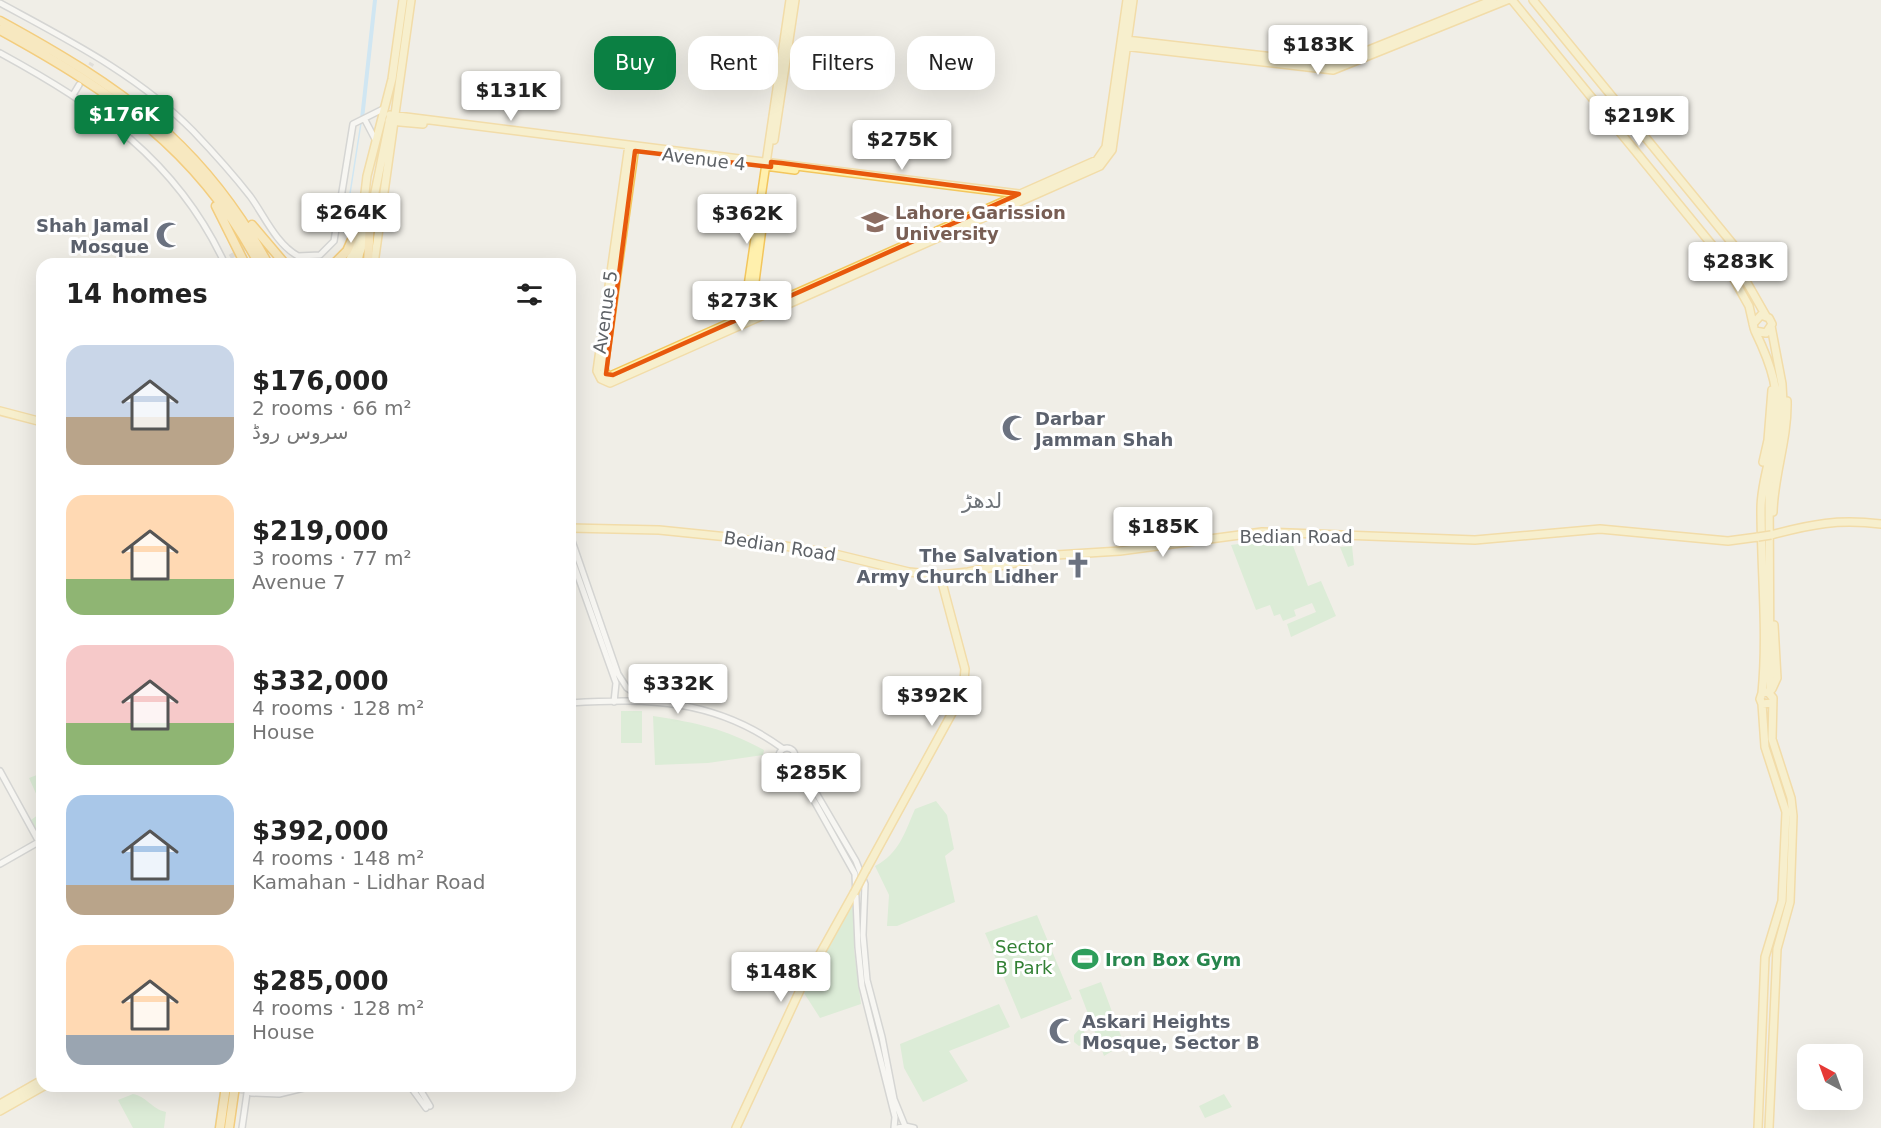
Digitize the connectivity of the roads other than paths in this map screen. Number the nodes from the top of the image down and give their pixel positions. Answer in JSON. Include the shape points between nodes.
{"nodes":[{"id":1,"x":403,"y":0,"type":"edge"},
{"id":2,"x":411,"y":0,"type":"edge"},
{"id":3,"x":790,"y":0,"type":"edge"},
{"id":4,"x":795,"y":0,"type":"edge"},
{"id":5,"x":1127,"y":0,"type":"edge"},
{"id":6,"x":1133,"y":0,"type":"edge"},
{"id":7,"x":1507,"y":0,"type":"edge"},
{"id":8,"x":1512,"y":0,"type":"edge"},
{"id":9,"x":1533,"y":0,"type":"edge"},
{"id":10,"x":0,"y":3,"type":"edge"},
{"id":11,"x":1494,"y":3,"type":"edge"},
{"id":12,"x":0,"y":21,"type":"edge"},
{"id":13,"x":0,"y":30,"type":"edge"},
{"id":14,"x":1124,"y":43,"type":"junction"},
{"id":15,"x":0,"y":53,"type":"edge"},
{"id":16,"x":96,"y":57,"type":"junction"},
{"id":17,"x":92,"y":63,"type":"tunnel mouth"},
{"id":18,"x":79,"y":85,"type":"tunnel mouth"},
{"id":19,"x":73,"y":95,"type":"junction"},
{"id":20,"x":396,"y":106,"type":"junction"},
{"id":21,"x":385,"y":108,"type":"junction"},
{"id":22,"x":393,"y":119,"type":"junction"},
{"id":23,"x":361,"y":120,"type":"junction"},
{"id":24,"x":406,"y":120,"type":"junction"},
{"id":25,"x":393,"y":132,"type":"junction"},
{"id":26,"x":377,"y":142,"type":"junction"},
{"id":27,"x":632,"y":148,"type":"junction"},
{"id":28,"x":771,"y":150,"type":"junction"},
{"id":29,"x":755,"y":165,"type":"junction"},
{"id":30,"x":777,"y":165,"type":"junction"},
{"id":31,"x":189,"y":166,"type":"junction"},
{"id":32,"x":767,"y":179,"type":"junction"},
{"id":33,"x":1017,"y":198,"type":"junction"},
{"id":34,"x":233,"y":205,"type":"junction"},
{"id":35,"x":370,"y":220,"type":"junction"},
{"id":36,"x":360,"y":224,"type":"junction"},
{"id":37,"x":367,"y":232,"type":"junction"},
{"id":38,"x":268,"y":234,"type":"junction"},
{"id":39,"x":222,"y":258,"type":"edge"},
{"id":40,"x":242,"y":258,"type":"edge"},
{"id":41,"x":255,"y":258,"type":"edge"},
{"id":42,"x":264,"y":258,"type":"edge"},
{"id":43,"x":273,"y":258,"type":"edge"},
{"id":44,"x":282,"y":258,"type":"edge"},
{"id":45,"x":340,"y":258,"type":"edge"},
{"id":46,"x":350,"y":258,"type":"edge"},
{"id":47,"x":358,"y":258,"type":"edge"},
{"id":48,"x":366,"y":258,"type":"edge"},
{"id":49,"x":367,"y":258,"type":"edge"},
{"id":50,"x":375,"y":258,"type":"edge"},
{"id":51,"x":757,"y":315,"type":"junction"},
{"id":52,"x":1767,"y":316,"type":"junction"},
{"id":53,"x":1771,"y":326,"type":"junction"},
{"id":54,"x":1754,"y":327,"type":"junction"},
{"id":55,"x":1775,"y":344,"type":"junction"},
{"id":56,"x":1766,"y":354,"type":"junction"},
{"id":57,"x":0,"y":411,"type":"edge"},
{"id":58,"x":36,"y":420,"type":"edge"},
{"id":59,"x":1881,"y":525,"type":"edge"},
{"id":60,"x":576,"y":528,"type":"edge"},
{"id":61,"x":1772,"y":535,"type":"junction"},
{"id":62,"x":1758,"y":537,"type":"junction"},
{"id":63,"x":576,"y":555,"type":"edge"},
{"id":64,"x":576,"y":567,"type":"edge"},
{"id":65,"x":940,"y":575,"type":"junction"},
{"id":66,"x":587,"y":592,"type":"junction"},
{"id":67,"x":1764,"y":668,"type":"junction"},
{"id":68,"x":616,"y":675,"type":"junction"},
{"id":69,"x":1768,"y":692,"type":"junction"},
{"id":70,"x":633,"y":699,"type":"junction"},
{"id":71,"x":614,"y":702,"type":"junction"},
{"id":72,"x":1772,"y":703,"type":"junction"},
{"id":73,"x":1762,"y":704,"type":"junction"},
{"id":74,"x":576,"y":705,"type":"edge"},
{"id":75,"x":781,"y":750,"type":"junction"},
{"id":76,"x":795,"y":757,"type":"junction"},
{"id":77,"x":789,"y":764,"type":"junction"},
{"id":78,"x":0,"y":771,"type":"edge"},
{"id":79,"x":1782,"y":775,"type":"junction"},
{"id":80,"x":1776,"y":782,"type":"junction"},
{"id":81,"x":36,"y":834,"type":"edge"},
{"id":82,"x":36,"y":843,"type":"edge"},
{"id":83,"x":0,"y":864,"type":"edge"},
{"id":84,"x":869,"y":1001,"type":"junction"},
{"id":85,"x":36,"y":1083,"type":"edge"},
{"id":86,"x":36,"y":1091,"type":"edge"},
{"id":87,"x":225,"y":1092,"type":"edge"},
{"id":88,"x":234,"y":1092,"type":"edge"},
{"id":89,"x":249,"y":1092,"type":"edge"},
{"id":90,"x":267,"y":1092,"type":"edge"},
{"id":91,"x":287,"y":1092,"type":"edge"},
{"id":92,"x":415,"y":1092,"type":"edge"},
{"id":93,"x":420,"y":1092,"type":"edge"},
{"id":94,"x":0,"y":1104,"type":"edge"},
{"id":95,"x":0,"y":1111,"type":"edge"},
{"id":96,"x":905,"y":1126,"type":"junction"},
{"id":97,"x":220,"y":1128,"type":"edge"},
{"id":98,"x":229,"y":1128,"type":"edge"},
{"id":99,"x":242,"y":1128,"type":"edge"},
{"id":100,"x":736,"y":1128,"type":"edge"},
{"id":101,"x":896,"y":1128,"type":"edge"},
{"id":102,"x":914,"y":1128,"type":"edge"},
{"id":103,"x":1758,"y":1128,"type":"edge"},
{"id":104,"x":1769,"y":1128,"type":"edge"}],
"edges":[{"from":1,"to":21,"type":"main road"},
{"from":2,"to":20,"type":"main road"},
{"from":3,"to":28,"type":"main road"},
{"from":4,"to":28,"type":"main road"},
{"from":5,"to":14,"type":"main road"},
{"from":6,"to":14,"type":"main road"},
{"from":7,"to":11,"type":"main road"},
{"from":8,"to":54,"type":"main road","via":[[1715,248],[1749,306]]},
{"from":9,"to":52,"type":"main road","via":[[1736,248],[1742,274]]},
{"from":10,"to":16,"type":"street"},
{"from":11,"to":14,"type":"main road","via":[[1333,70]]},
{"from":12,"to":34,"type":"highway","via":[[95,75],[133,102],[186,149]]},
{"from":13,"to":31,"type":"highway","via":[[121,103]]},
{"from":14,"to":33,"type":"main road","name":"Avenue 5","via":[[1110,154],[1100,166]]},
{"from":15,"to":19,"type":"street"},
{"from":16,"to":17,"type":"street"},
{"from":16,"to":38,"type":"street","via":[[139,84],[190,128],[227,168]]},
{"from":18,"to":19,"type":"street"},
{"from":19,"to":39,"type":"street","via":[[131,137],[160,166],[194,206]]},
{"from":20,"to":22,"type":"main road"},
{"from":20,"to":24,"type":"main road"},
{"from":21,"to":23,"type":"street"},
{"from":21,"to":26,"type":"main road"},
{"from":22,"to":24,"type":"main road","name":"Avenue 4"},
{"from":22,"to":25,"type":"main road"},
{"from":22,"to":35,"type":"main road"},
{"from":23,"to":26,"type":"street"},
{"from":23,"to":38,"type":"street","via":[[351,130],[339,224],[328,250],[312,257],[298,255]]},
{"from":24,"to":25,"type":"main road"},
{"from":24,"to":27,"type":"main road","name":"Avenue 4"},
{"from":25,"to":50,"type":"main road"},
{"from":26,"to":36,"type":"main road"},
{"from":27,"to":29,"type":"main road","name":"Avenue 4"},
{"from":27,"to":51,"type":"main road","name":"Avenue 5","via":[[598,366],[600,378],[613,382]]},
{"from":28,"to":29,"type":"main road"},
{"from":28,"to":30,"type":"main road"},
{"from":28,"to":30,"type":"main road"},
{"from":29,"to":30,"type":"main road","name":"Avenue 4"},
{"from":29,"to":32,"type":"main road"},
{"from":30,"to":32,"type":"main road"},
{"from":30,"to":32,"type":"main road"},
{"from":30,"to":33,"type":"main road","name":"Avenue 4"},
{"from":31,"to":40,"type":"highway","via":[[219,210]]},
{"from":31,"to":41,"type":"highway","via":[[231,218]]},
{"from":32,"to":51,"type":"main road","via":[[747,293]]},
{"from":33,"to":51,"type":"main road","name":"Avenue 5"},
{"from":34,"to":38,"type":"highway"},
{"from":34,"to":42,"type":"highway"},
{"from":35,"to":37,"type":"main road"},
{"from":35,"to":49,"type":"highway"},
{"from":36,"to":45,"type":"highway"},
{"from":36,"to":46,"type":"main road"},
{"from":37,"to":47,"type":"main road"},
{"from":37,"to":48,"type":"highway"},
{"from":38,"to":43,"type":"highway"},
{"from":38,"to":44,"type":"highway"},
{"from":52,"to":53,"type":"main road"},
{"from":52,"to":54,"type":"main road","via":[[1758,316]]},
{"from":53,"to":54,"type":"main road","via":[[1763,334]]},
{"from":53,"to":55,"type":"main road"},
{"from":54,"to":56,"type":"main road"},
{"from":55,"to":61,"type":"main road","via":[[1786,381],[1787,419],[1775,477]]},
{"from":55,"to":69,"type":"main road","via":[[1783,403],[1769,482]]},
{"from":56,"to":62,"type":"main road","via":[[1772,407],[1761,472]]},
{"from":56,"to":67,"type":"main road","via":[[1775,382],[1777,414],[1761,500]]},
{"from":57,"to":58,"type":"main road"},
{"from":59,"to":61,"type":"main road","name":"Bedian Road","via":[[1850,520],[1827,522]]},
{"from":60,"to":65,"type":"main road","name":"Bedian Road","via":[[728,537]]},
{"from":61,"to":62,"type":"main road","name":"Bedian Road","bridge":true},
{"from":61,"to":69,"type":"main road","via":[[1777,678],[1775,687]]},
{"from":62,"to":65,"type":"main road","name":"Bedian Road","via":[[1728,541],[1600,529],[1474,540],[1262,532],[1120,551],[1056,555]]},
{"from":62,"to":67,"type":"main road"},
{"from":63,"to":66,"type":"street"},
{"from":64,"to":66,"type":"street"},
{"from":65,"to":100,"type":"main road","bridge":true,"via":[[960,645],[964,688],[953,715],[801,988]]},
{"from":66,"to":68,"type":"street"},
{"from":67,"to":69,"type":"main road"},
{"from":68,"to":70,"type":"street"},
{"from":68,"to":71,"type":"street"},
{"from":69,"to":72,"type":"main road"},
{"from":69,"to":73,"type":"main road","via":[[1760,699]]},
{"from":70,"to":71,"type":"street"},
{"from":70,"to":75,"type":"street","via":[[710,715]]},
{"from":70,"to":75,"type":"street","via":[[679,703],[710,711],[743,725]]},
{"from":71,"to":74,"type":"street"},
{"from":72,"to":73,"type":"main road"},
{"from":72,"to":79,"type":"main road","via":[[1772,739]]},
{"from":73,"to":80,"type":"main road","via":[[1765,747]]},
{"from":75,"to":76,"type":"street","via":[[792,749]]},
{"from":75,"to":77,"type":"street","via":[[780,761]]},
{"from":76,"to":77,"type":"street"},
{"from":76,"to":84,"type":"street","via":[[862,873],[866,892],[863,952]]},
{"from":77,"to":84,"type":"street","via":[[800,774],[855,874],[858,956]]},
{"from":78,"to":81,"type":"street"},
{"from":79,"to":80,"type":"main road"},
{"from":79,"to":104,"type":"main road","via":[[1792,804],[1790,891],[1776,949]]},
{"from":80,"to":103,"type":"main road","via":[[1786,809],[1782,902],[1765,957]]},
{"from":82,"to":83,"type":"street"},
{"from":84,"to":96,"type":"street","via":[[882,1037],[894,1099]]},
{"from":84,"to":101,"type":"street"},
{"from":85,"to":94,"type":"main road"},
{"from":86,"to":95,"type":"main road"},
{"from":87,"to":97,"type":"highway"},
{"from":88,"to":98,"type":"highway"},
{"from":89,"to":99,"type":"street"},
{"from":90,"to":91,"type":"street"},
{"from":92,"to":93,"type":"street","via":[[428,1107]]},
{"from":96,"to":101,"type":"street"},
{"from":96,"to":102,"type":"street"}]}
